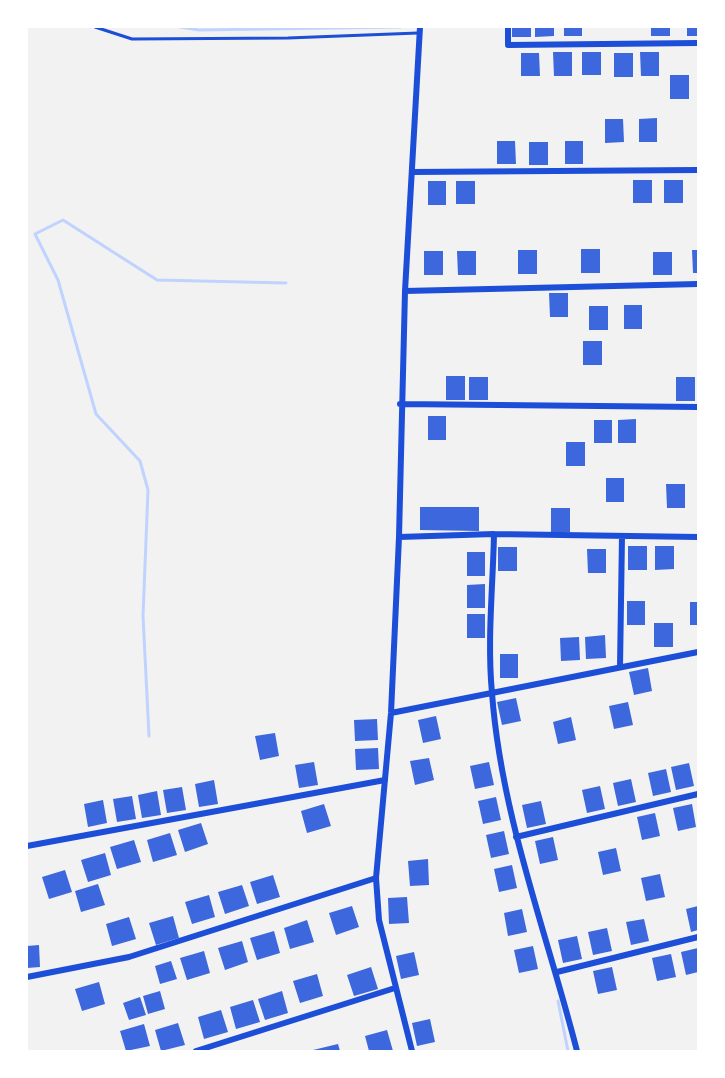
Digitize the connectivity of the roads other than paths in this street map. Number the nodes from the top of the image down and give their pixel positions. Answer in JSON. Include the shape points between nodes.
{"nodes":[{"id":1,"x":95,"y":27,"type":"edge"},
{"id":2,"x":508,"y":27,"type":"edge"},
{"id":3,"x":420,"y":30,"type":"edge"},
{"id":4,"x":698,"y":43,"type":"edge"},
{"id":5,"x":698,"y":170,"type":"edge"},
{"id":6,"x":412,"y":172,"type":"junction"},
{"id":7,"x":698,"y":284,"type":"edge"},
{"id":8,"x":405,"y":291,"type":"junction"},
{"id":9,"x":400,"y":404,"type":"junction"},
{"id":10,"x":698,"y":406,"type":"edge"},
{"id":11,"x":494,"y":534,"type":"junction"},
{"id":12,"x":622,"y":536,"type":"junction"},
{"id":13,"x":399,"y":537,"type":"junction"},
{"id":14,"x":698,"y":537,"type":"edge"},
{"id":15,"x":698,"y":652,"type":"edge"},
{"id":16,"x":620,"y":667,"type":"junction"},
{"id":17,"x":491,"y":691,"type":"junction"},
{"id":18,"x":391,"y":713,"type":"junction"},
{"id":19,"x":385,"y":780,"type":"junction"},
{"id":20,"x":698,"y":794,"type":"edge"},
{"id":21,"x":516,"y":837,"type":"junction"},
{"id":22,"x":27,"y":846,"type":"edge"},
{"id":23,"x":376,"y":878,"type":"junction"},
{"id":24,"x":698,"y":937,"type":"edge"},
{"id":25,"x":557,"y":972,"type":"junction"},
{"id":26,"x":27,"y":977,"type":"edge"},
{"id":27,"x":395,"y":988,"type":"junction"},
{"id":28,"x":196,"y":1051,"type":"edge"},
{"id":29,"x":412,"y":1051,"type":"edge"},
{"id":30,"x":578,"y":1051,"type":"edge"}],
"edges":[{"from":1,"to":3,"type":"lane","via":[[132,39],[288,38]]},
{"from":2,"to":4,"type":"street","via":[[508,45]]},
{"from":3,"to":6,"type":"street"},
{"from":5,"to":6,"type":"street"},
{"from":6,"to":8,"type":"street"},
{"from":7,"to":8,"type":"street"},
{"from":8,"to":9,"type":"street"},
{"from":9,"to":10,"type":"street"},
{"from":9,"to":13,"type":"street"},
{"from":11,"to":12,"type":"street"},
{"from":11,"to":13,"type":"street"},
{"from":11,"to":17,"type":"street"},
{"from":12,"to":14,"type":"street"},
{"from":12,"to":16,"type":"street"},
{"from":13,"to":18,"type":"street"},
{"from":15,"to":16,"type":"street"},
{"from":16,"to":17,"type":"street"},
{"from":17,"to":18,"type":"street"},
{"from":17,"to":21,"type":"street"},
{"from":18,"to":19,"type":"street"},
{"from":19,"to":22,"type":"street"},
{"from":19,"to":23,"type":"street"},
{"from":20,"to":21,"type":"street"},
{"from":21,"to":25,"type":"street"},
{"from":23,"to":26,"type":"street","via":[[129,957]]},
{"from":23,"to":27,"type":"street","via":[[379,920]]},
{"from":24,"to":25,"type":"street"},
{"from":25,"to":30,"type":"street"},
{"from":27,"to":28,"type":"street"},
{"from":27,"to":29,"type":"street"}]}
